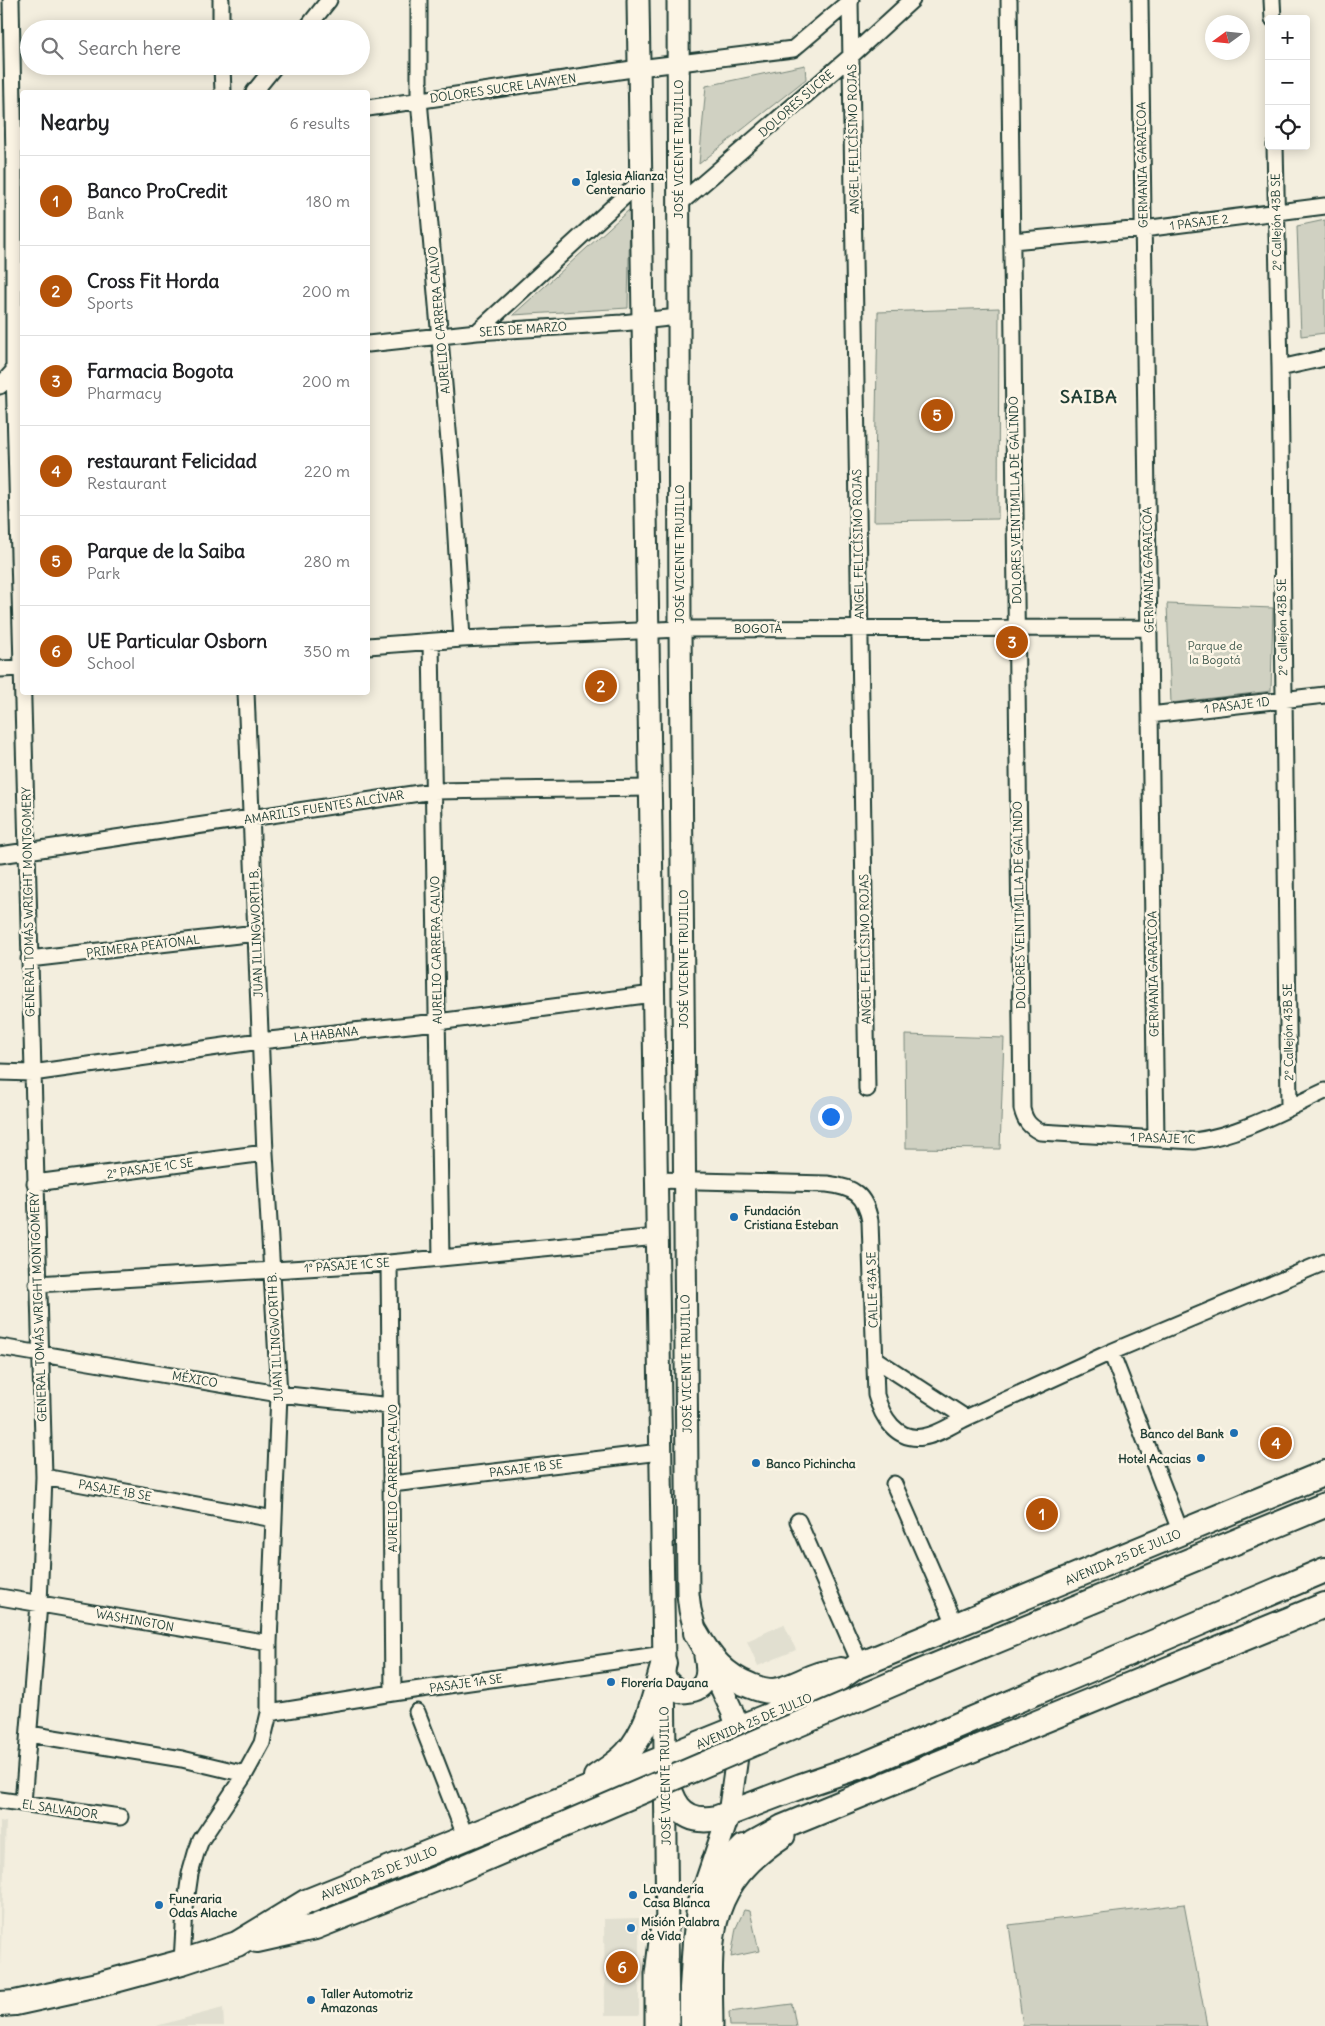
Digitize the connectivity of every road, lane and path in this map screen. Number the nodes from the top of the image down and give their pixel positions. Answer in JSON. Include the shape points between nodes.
{"nodes":[{"id":1,"x":11,"y":0,"type":"edge"},
{"id":2,"x":221,"y":0,"type":"edge"},
{"id":3,"x":329,"y":0,"type":"edge"},
{"id":4,"x":419,"y":0,"type":"edge"},
{"id":5,"x":638,"y":0,"type":"edge"},
{"id":6,"x":678,"y":0,"type":"edge"},
{"id":7,"x":850,"y":0,"type":"edge"},
{"id":8,"x":912,"y":0,"type":"edge"},
{"id":9,"x":1009,"y":0,"type":"edge"},
{"id":10,"x":1140,"y":0,"type":"edge"},
{"id":11,"x":1272,"y":0,"type":"edge"},
{"id":12,"x":1273,"y":15,"type":"edge"},
{"id":13,"x":222,"y":20,"type":"edge"},
{"id":14,"x":313,"y":20,"type":"edge"},
{"id":15,"x":851,"y":56,"type":"junction"},
{"id":16,"x":679,"y":63,"type":"junction"},
{"id":17,"x":639,"y":68,"type":"junction"},
{"id":18,"x":222,"y":75,"type":"edge"},
{"id":19,"x":268,"y":75,"type":"edge"},
{"id":20,"x":223,"y":90,"type":"edge"},
{"id":21,"x":256,"y":90,"type":"edge"},
{"id":22,"x":420,"y":100,"type":"junction"},
{"id":23,"x":370,"y":108,"type":"edge"},
{"id":24,"x":1275,"y":150,"type":"edge"},
{"id":25,"x":12,"y":161,"type":"edge"},
{"id":26,"x":641,"y":181,"type":"junction"},
{"id":27,"x":678,"y":205,"type":"junction"},
{"id":28,"x":1325,"y":206,"type":"edge"},
{"id":29,"x":1276,"y":213,"type":"junction"},
{"id":30,"x":1143,"y":229,"type":"junction"},
{"id":31,"x":1012,"y":240,"type":"junction"},
{"id":32,"x":678,"y":317,"type":"junction"},
{"id":33,"x":643,"y":320,"type":"junction"},
{"id":34,"x":477,"y":332,"type":"junction"},
{"id":35,"x":440,"y":336,"type":"junction"},
{"id":36,"x":370,"y":344,"type":"edge"},
{"id":37,"x":1325,"y":358,"type":"edge"},
{"id":38,"x":18,"y":366,"type":"edge"},
{"id":39,"x":1280,"y":368,"type":"junction"},
{"id":40,"x":0,"y":386,"type":"edge"},
{"id":41,"x":19,"y":390,"type":"edge"},
{"id":42,"x":0,"y":392,"type":"edge"},
{"id":43,"x":20,"y":483,"type":"edge"},
{"id":44,"x":680,"y":628,"type":"junction"},
{"id":45,"x":860,"y":628,"type":"junction"},
{"id":46,"x":1016,"y":628,"type":"junction"},
{"id":47,"x":1149,"y":628,"type":"junction"},
{"id":48,"x":647,"y":630,"type":"junction"},
{"id":49,"x":462,"y":639,"type":"junction"},
{"id":50,"x":431,"y":642,"type":"junction"},
{"id":51,"x":370,"y":646,"type":"edge"},
{"id":52,"x":20,"y":668,"type":"edge"},
{"id":53,"x":0,"y":670,"type":"edge"},
{"id":54,"x":23,"y":695,"type":"edge"},
{"id":55,"x":246,"y":695,"type":"edge"},
{"id":56,"x":1325,"y":695,"type":"edge"},
{"id":57,"x":1283,"y":700,"type":"junction"},
{"id":58,"x":1150,"y":715,"type":"junction"},
{"id":59,"x":650,"y":788,"type":"junction"},
{"id":60,"x":434,"y":791,"type":"junction"},
{"id":61,"x":252,"y":818,"type":"junction"},
{"id":62,"x":26,"y":852,"type":"junction"},
{"id":63,"x":0,"y":855,"type":"edge"},
{"id":64,"x":256,"y":933,"type":"junction"},
{"id":65,"x":29,"y":959,"type":"junction"},
{"id":66,"x":653,"y":994,"type":"junction"},
{"id":67,"x":437,"y":1022,"type":"junction"},
{"id":68,"x":260,"y":1042,"type":"junction"},
{"id":69,"x":0,"y":1072,"type":"edge"},
{"id":70,"x":32,"y":1073,"type":"junction"},
{"id":71,"x":867,"y":1088,"type":"dead end"},
{"id":72,"x":1325,"y":1091,"type":"edge"},
{"id":73,"x":1289,"y":1107,"type":"junction"},
{"id":74,"x":1025,"y":1120,"type":"joint"},
{"id":75,"x":1156,"y":1139,"type":"junction"},
{"id":76,"x":265,"y":1153,"type":"junction"},
{"id":77,"x":656,"y":1180,"type":"junction"},
{"id":78,"x":684,"y":1180,"type":"junction"},
{"id":79,"x":35,"y":1183,"type":"junction"},
{"id":80,"x":656,"y":1237,"type":"junction"},
{"id":81,"x":441,"y":1258,"type":"junction"},
{"id":82,"x":1325,"y":1262,"type":"edge"},
{"id":83,"x":389,"y":1263,"type":"junction"},
{"id":84,"x":271,"y":1271,"type":"junction"},
{"id":85,"x":37,"y":1284,"type":"junction"},
{"id":86,"x":0,"y":1346,"type":"edge"},
{"id":87,"x":1111,"y":1352,"type":"junction"},
{"id":88,"x":39,"y":1353,"type":"junction"},
{"id":89,"x":875,"y":1359,"type":"junction"},
{"id":90,"x":279,"y":1394,"type":"junction"},
{"id":91,"x":392,"y":1406,"type":"junction"},
{"id":92,"x":966,"y":1418,"type":"junction"},
{"id":93,"x":660,"y":1452,"type":"junction"},
{"id":94,"x":1325,"y":1473,"type":"edge"},
{"id":95,"x":44,"y":1477,"type":"junction"},
{"id":96,"x":392,"y":1484,"type":"junction"},
{"id":97,"x":894,"y":1484,"type":"dead end"},
{"id":98,"x":1325,"y":1505,"type":"edge"},
{"id":99,"x":274,"y":1519,"type":"junction"},
{"id":100,"x":798,"y":1521,"type":"dead end"},
{"id":101,"x":1181,"y":1533,"type":"junction"},
{"id":102,"x":1325,"y":1570,"type":"edge"},
{"id":103,"x":0,"y":1597,"type":"edge"},
{"id":104,"x":39,"y":1604,"type":"junction"},
{"id":105,"x":1325,"y":1605,"type":"edge"},
{"id":106,"x":956,"y":1626,"type":"junction"},
{"id":107,"x":269,"y":1643,"type":"junction"},
{"id":108,"x":700,"y":1643,"type":"junction"},
{"id":109,"x":664,"y":1665,"type":"junction"},
{"id":110,"x":859,"y":1666,"type":"junction"},
{"id":111,"x":393,"y":1693,"type":"junction"},
{"id":112,"x":417,"y":1712,"type":"dead end"},
{"id":113,"x":269,"y":1713,"type":"junction"},
{"id":114,"x":738,"y":1729,"type":"junction"},
{"id":115,"x":29,"y":1734,"type":"junction"},
{"id":116,"x":664,"y":1763,"type":"junction"},
{"id":117,"x":866,"y":1764,"type":"junction"},
{"id":118,"x":245,"y":1774,"type":"junction"},
{"id":119,"x":568,"y":1796,"type":"junction"},
{"id":120,"x":0,"y":1800,"type":"edge"},
{"id":121,"x":23,"y":1803,"type":"junction"},
{"id":122,"x":828,"y":1810,"type":"junction"},
{"id":123,"x":729,"y":1814,"type":"junction"},
{"id":124,"x":120,"y":1818,"type":"dead end"},
{"id":125,"x":466,"y":1838,"type":"junction"},
{"id":126,"x":734,"y":1857,"type":"junction"},
{"id":127,"x":666,"y":1872,"type":"junction"},
{"id":128,"x":700,"y":1902,"type":"junction"},
{"id":129,"x":237,"y":1944,"type":"junction"},
{"id":130,"x":182,"y":1962,"type":"junction"},
{"id":131,"x":0,"y":2004,"type":"edge"},
{"id":132,"x":653,"y":2026,"type":"edge"},
{"id":133,"x":668,"y":2026,"type":"edge"},
{"id":134,"x":692,"y":2026,"type":"edge"},
{"id":135,"x":712,"y":2026,"type":"edge"}],
"edges":[{"from":1,"to":25,"type":"street","name":"GENERAL TOMÁS WRIGHT MONTGOMERY"},
{"from":2,"to":13,"type":"street"},
{"from":3,"to":14,"type":"street"},
{"from":4,"to":22,"type":"street","name":"AURELIO CARRERA CALVO"},
{"from":5,"to":17,"type":"main road","name":"JOSÉ VICENTE TRUJILLO"},
{"from":6,"to":16,"type":"main road","name":"JOSÉ VICENTE TRUJILLO"},
{"from":7,"to":15,"type":"street","name":"ANGEL FELICÍSIMO ROJAS"},
{"from":7,"to":16,"type":"street","via":[[794,49]]},
{"from":8,"to":15,"type":"street","name":"DOLORES SUCRE"},
{"from":9,"to":31,"type":"street","name":"DOLORES VEINTIMILLA DE GALINDO"},
{"from":10,"to":30,"type":"street","name":"GERMANIA GARAICOA"},
{"from":11,"to":12,"type":"street"},
{"from":15,"to":27,"type":"street","name":"DOLORES SUCRE"},
{"from":15,"to":45,"type":"street","name":"ANGEL FELICÍSIMO ROJAS"},
{"from":16,"to":17,"type":"street"},
{"from":16,"to":27,"type":"main road","name":"JOSÉ VICENTE TRUJILLO"},
{"from":17,"to":22,"type":"street","name":"DOLORES SUCRE LAVAYEN"},
{"from":17,"to":26,"type":"main road","name":"JOSÉ VICENTE TRUJILLO"},
{"from":18,"to":20,"type":"street"},
{"from":19,"to":21,"type":"street"},
{"from":22,"to":23,"type":"street","name":"DOLORES SUCRE LAVAYEN"},
{"from":22,"to":35,"type":"street","name":"AURELIO CARRERA CALVO"},
{"from":24,"to":29,"type":"street","name":"2º Callejón 43B SE"},
{"from":25,"to":38,"type":"street","name":"GENERAL TOMÁS WRIGHT MONTGOMERY"},
{"from":26,"to":33,"type":"main road","name":"JOSÉ VICENTE TRUJILLO"},
{"from":26,"to":34,"type":"street"},
{"from":27,"to":32,"type":"main road","name":"JOSÉ VICENTE TRUJILLO"},
{"from":28,"to":29,"type":"street","name":"1 PASAJE 2"},
{"from":29,"to":30,"type":"street","name":"1 PASAJE 2"},
{"from":29,"to":39,"type":"street","name":"2º Callejón 43B SE"},
{"from":30,"to":31,"type":"street","name":"1 PASAJE 2"},
{"from":30,"to":47,"type":"street","name":"GERMANIA GARAICOA"},
{"from":31,"to":46,"type":"street","name":"DOLORES VEINTIMILLA DE GALINDO"},
{"from":32,"to":33,"type":"street","name":"SEIS DE MARZO"},
{"from":32,"to":44,"type":"main road","name":"JOSÉ VICENTE TRUJILLO"},
{"from":33,"to":34,"type":"street","name":"SEIS DE MARZO"},
{"from":33,"to":48,"type":"main road","name":"JOSÉ VICENTE TRUJILLO"},
{"from":34,"to":35,"type":"street","name":"SEIS DE MARZO"},
{"from":35,"to":36,"type":"street","name":"SEIS DE MARZO"},
{"from":35,"to":49,"type":"street","name":"AURELIO CARRERA CALVO"},
{"from":37,"to":39,"type":"street"},
{"from":38,"to":40,"type":"street"},
{"from":38,"to":41,"type":"street","name":"GENERAL TOMÁS WRIGHT MONTGOMERY"},
{"from":39,"to":57,"type":"street","name":"2º Callejón 43B SE"},
{"from":41,"to":42,"type":"street"},
{"from":41,"to":43,"type":"street","name":"GENERAL TOMÁS WRIGHT MONTGOMERY"},
{"from":44,"to":45,"type":"street","name":"BOGOTÁ"},
{"from":44,"to":48,"type":"street","name":"BOGOTÁ"},
{"from":44,"to":78,"type":"main road","name":"JOSÉ VICENTE TRUJILLO"},
{"from":45,"to":46,"type":"street","name":"BOGOTÁ"},
{"from":45,"to":71,"type":"street","name":"ANGEL FELICÍSIMO ROJAS"},
{"from":46,"to":47,"type":"street","name":"BOGOTÁ"},
{"from":46,"to":74,"type":"street","name":"DOLORES VEINTIMILLA DE GALINDO","via":[[1022,1103]]},
{"from":47,"to":58,"type":"street","name":"GERMANIA GARAICOA"},
{"from":48,"to":49,"type":"street","name":"BOGOTÁ"},
{"from":48,"to":59,"type":"main road","name":"JOSÉ VICENTE TRUJILLO"},
{"from":49,"to":50,"type":"street","name":"BOGOTÁ"},
{"from":50,"to":51,"type":"street","name":"BOGOTÁ"},
{"from":50,"to":60,"type":"street","name":"AURELIO CARRERA CALVO"},
{"from":52,"to":53,"type":"street"},
{"from":54,"to":62,"type":"street","name":"GENERAL TOMÁS WRIGHT MONTGOMERY"},
{"from":55,"to":61,"type":"street","name":"JUAN ILLINGWORTH B."},
{"from":56,"to":57,"type":"street","name":"1 PASAJE 1D"},
{"from":57,"to":58,"type":"street","name":"1 PASAJE 1D"},
{"from":57,"to":73,"type":"street","name":"2º Callejón 43B SE"},
{"from":58,"to":75,"type":"street","name":"GERMANIA GARAICOA"},
{"from":59,"to":60,"type":"street","name":"AMARILIS FUENTES ALCÍVAR"},
{"from":59,"to":66,"type":"main road","name":"JOSÉ VICENTE TRUJILLO"},
{"from":60,"to":61,"type":"street","name":"AMARILIS FUENTES ALCÍVAR"},
{"from":60,"to":67,"type":"street","name":"AURELIO CARRERA CALVO"},
{"from":61,"to":62,"type":"street","name":"AMARILIS FUENTES ALCÍVAR"},
{"from":61,"to":64,"type":"street","name":"JUAN ILLINGWORTH B."},
{"from":62,"to":63,"type":"street","name":"AMARILIS FUENTES ALCÍVAR"},
{"from":62,"to":65,"type":"street","name":"GENERAL TOMÁS WRIGHT MONTGOMERY"},
{"from":64,"to":65,"type":"street","name":"PRIMERA PEATONAL"},
{"from":64,"to":68,"type":"street","name":"JUAN ILLINGWORTH B."},
{"from":65,"to":70,"type":"street","name":"GENERAL TOMÁS WRIGHT MONTGOMERY"},
{"from":66,"to":67,"type":"street","name":"LA HABANA"},
{"from":66,"to":77,"type":"main road","name":"JOSÉ VICENTE TRUJILLO"},
{"from":67,"to":68,"type":"street","name":"LA HABANA"},
{"from":67,"to":81,"type":"street","name":"AURELIO CARRERA CALVO"},
{"from":68,"to":70,"type":"street","name":"LA HABANA"},
{"from":68,"to":76,"type":"street","name":"JUAN ILLINGWORTH B."},
{"from":69,"to":70,"type":"street","name":"LA HABANA"},
{"from":70,"to":79,"type":"street","name":"GENERAL TOMÁS WRIGHT MONTGOMERY"},
{"from":72,"to":73,"type":"street","name":"1 PASAJE 1C"},
{"from":73,"to":75,"type":"street","name":"1 PASAJE 1C","via":[[1210,1139]]},
{"from":74,"to":75,"type":"street","name":"1 PASAJE 1C","via":[[1040,1132]]},
{"from":76,"to":79,"type":"street","name":"2° PASAJE 1C SE"},
{"from":76,"to":84,"type":"street","name":"JUAN ILLINGWORTH B."},
{"from":77,"to":78,"type":"street","name":"CALLE 43A SE"},
{"from":77,"to":80,"type":"main road","name":"JOSÉ VICENTE TRUJILLO"},
{"from":78,"to":89,"type":"street","name":"CALLE 43A SE","via":[[842,1186],[863,1199],[870,1221]]},
{"from":78,"to":108,"type":"main road","name":"JOSÉ VICENTE TRUJILLO","via":[[688,1594]]},
{"from":79,"to":85,"type":"street","name":"GENERAL TOMÁS WRIGHT MONTGOMERY"},
{"from":80,"to":81,"type":"street","name":"1° PASAJE 1C SE"},
{"from":80,"to":93,"type":"main road","name":"JOSÉ VICENTE TRUJILLO"},
{"from":81,"to":83,"type":"street","name":"1° PASAJE 1C SE"},
{"from":82,"to":87,"type":"street"},
{"from":83,"to":84,"type":"street","name":"1° PASAJE 1C SE"},
{"from":83,"to":91,"type":"street","name":"AURELIO CARRERA CALVO"},
{"from":84,"to":85,"type":"street","name":"1° PASAJE 1C SE"},
{"from":84,"to":90,"type":"street","name":"JUAN ILLINGWORTH B."},
{"from":85,"to":88,"type":"street","name":"GENERAL TOMÁS WRIGHT MONTGOMERY"},
{"from":86,"to":88,"type":"street","name":"MÉXICO"},
{"from":87,"to":92,"type":"street"},
{"from":87,"to":101,"type":"street"},
{"from":88,"to":90,"type":"street","name":"MÉXICO"},
{"from":88,"to":95,"type":"street","name":"GENERAL TOMÁS WRIGHT MONTGOMERY"},
{"from":89,"to":92,"type":"street"},
{"from":89,"to":92,"type":"street","via":[[876,1395],[883,1418],[891,1426],[903,1433],[922,1437]]},
{"from":90,"to":91,"type":"street","name":"MÉXICO"},
{"from":90,"to":99,"type":"street","name":"JUAN ILLINGWORTH B."},
{"from":91,"to":96,"type":"street","name":"AURELIO CARRERA CALVO"},
{"from":93,"to":96,"type":"street","name":"PASAJE 1B SE"},
{"from":93,"to":109,"type":"main road","name":"JOSÉ VICENTE TRUJILLO"},
{"from":94,"to":101,"type":"main road","name":"AVENIDA 25 DE JULIO"},
{"from":95,"to":99,"type":"street","name":"PASAJE 1B SE"},
{"from":95,"to":104,"type":"street","name":"GENERAL TOMÁS WRIGHT MONTGOMERY"},
{"from":96,"to":111,"type":"street","name":"AURELIO CARRERA CALVO"},
{"from":97,"to":106,"type":"street"},
{"from":98,"to":129,"type":"main road","name":"AVENIDA 25 DE JULIO","bridge":true,"via":[[913,1675],[456,1871],[315,1927]]},
{"from":99,"to":107,"type":"street","name":"JUAN ILLINGWORTH B."},
{"from":100,"to":110,"type":"street"},
{"from":101,"to":106,"type":"main road","name":"AVENIDA 25 DE JULIO"},
{"from":102,"to":117,"type":"main road"},
{"from":103,"to":104,"type":"street","name":"WASHINGTON"},
{"from":104,"to":107,"type":"street","name":"WASHINGTON"},
{"from":104,"to":115,"type":"street","name":"GENERAL TOMÁS WRIGHT MONTGOMERY"},
{"from":105,"to":122,"type":"main road"},
{"from":106,"to":110,"type":"main road","name":"AVENIDA 25 DE JULIO"},
{"from":107,"to":113,"type":"street","name":"JUAN ILLINGWORTH B."},
{"from":108,"to":109,"type":"main road","via":[[707,1675],[700,1688],[680,1692],[670,1684]]},
{"from":108,"to":110,"type":"main road","via":[[720,1668],[742,1683],[764,1690],[785,1688],[818,1675]]},
{"from":108,"to":114,"type":"main road","name":"JOSÉ VICENTE TRUJILLO"},
{"from":109,"to":111,"type":"street","name":"PASAJE 1A SE"},
{"from":109,"to":116,"type":"main road","name":"JOSÉ VICENTE TRUJILLO"},
{"from":109,"to":119,"type":"main road","via":[[637,1741],[612,1766]]},
{"from":110,"to":114,"type":"main road","name":"AVENIDA 25 DE JULIO","via":[[808,1700]]},
{"from":111,"to":113,"type":"street","name":"PASAJE 1A SE"},
{"from":112,"to":125,"type":"street"},
{"from":113,"to":118,"type":"street","name":"JUAN ILLINGWORTH B.","via":[[262,1743]]},
{"from":114,"to":116,"type":"main road","name":"AVENIDA 25 DE JULIO"},
{"from":114,"to":123,"type":"main road","name":"JOSÉ VICENTE TRUJILLO","via":[[738,1754]]},
{"from":115,"to":118,"type":"street","via":[[182,1759]]},
{"from":115,"to":121,"type":"street","name":"GENERAL TOMÁS WRIGHT MONTGOMERY"},
{"from":116,"to":119,"type":"main road","name":"AVENIDA 25 DE JULIO"},
{"from":116,"to":123,"type":"main road","via":[[671,1795],[687,1816],[706,1820]]},
{"from":116,"to":127,"type":"main road","name":"JOSÉ VICENTE TRUJILLO"},
{"from":117,"to":123,"type":"main road"},
{"from":117,"to":126,"type":"main road","via":[[773,1822]]},
{"from":118,"to":130,"type":"street","name":"JUAN ILLINGWORTH B.","via":[[201,1840],[196,1853],[185,1909]]},
{"from":119,"to":125,"type":"main road","name":"AVENIDA 25 DE JULIO"},
{"from":120,"to":121,"type":"street","name":"EL SALVADOR"},
{"from":121,"to":124,"type":"street","name":"EL SALVADOR"},
{"from":122,"to":126,"type":"main road","via":[[768,1835]]},
{"from":122,"to":135,"type":"main road","via":[[756,1857],[739,1876],[720,1907],[712,1953]]},
{"from":123,"to":128,"type":"main road","name":"JOSÉ VICENTE TRUJILLO"},
{"from":125,"to":129,"type":"main road","name":"AVENIDA 25 DE JULIO","via":[[306,1902]]},
{"from":126,"to":128,"type":"main road","via":[[711,1882]]},
{"from":127,"to":132,"type":"street","via":[[652,1974]]},
{"from":127,"to":133,"type":"main road","name":"JOSÉ VICENTE TRUJILLO"},
{"from":128,"to":134,"type":"main road","via":[[693,1969]]},
{"from":129,"to":130,"type":"main road","name":"AVENIDA 25 DE JULIO"},
{"from":130,"to":131,"type":"main road","name":"AVENIDA 25 DE JULIO","via":[[98,1985]]}]}
